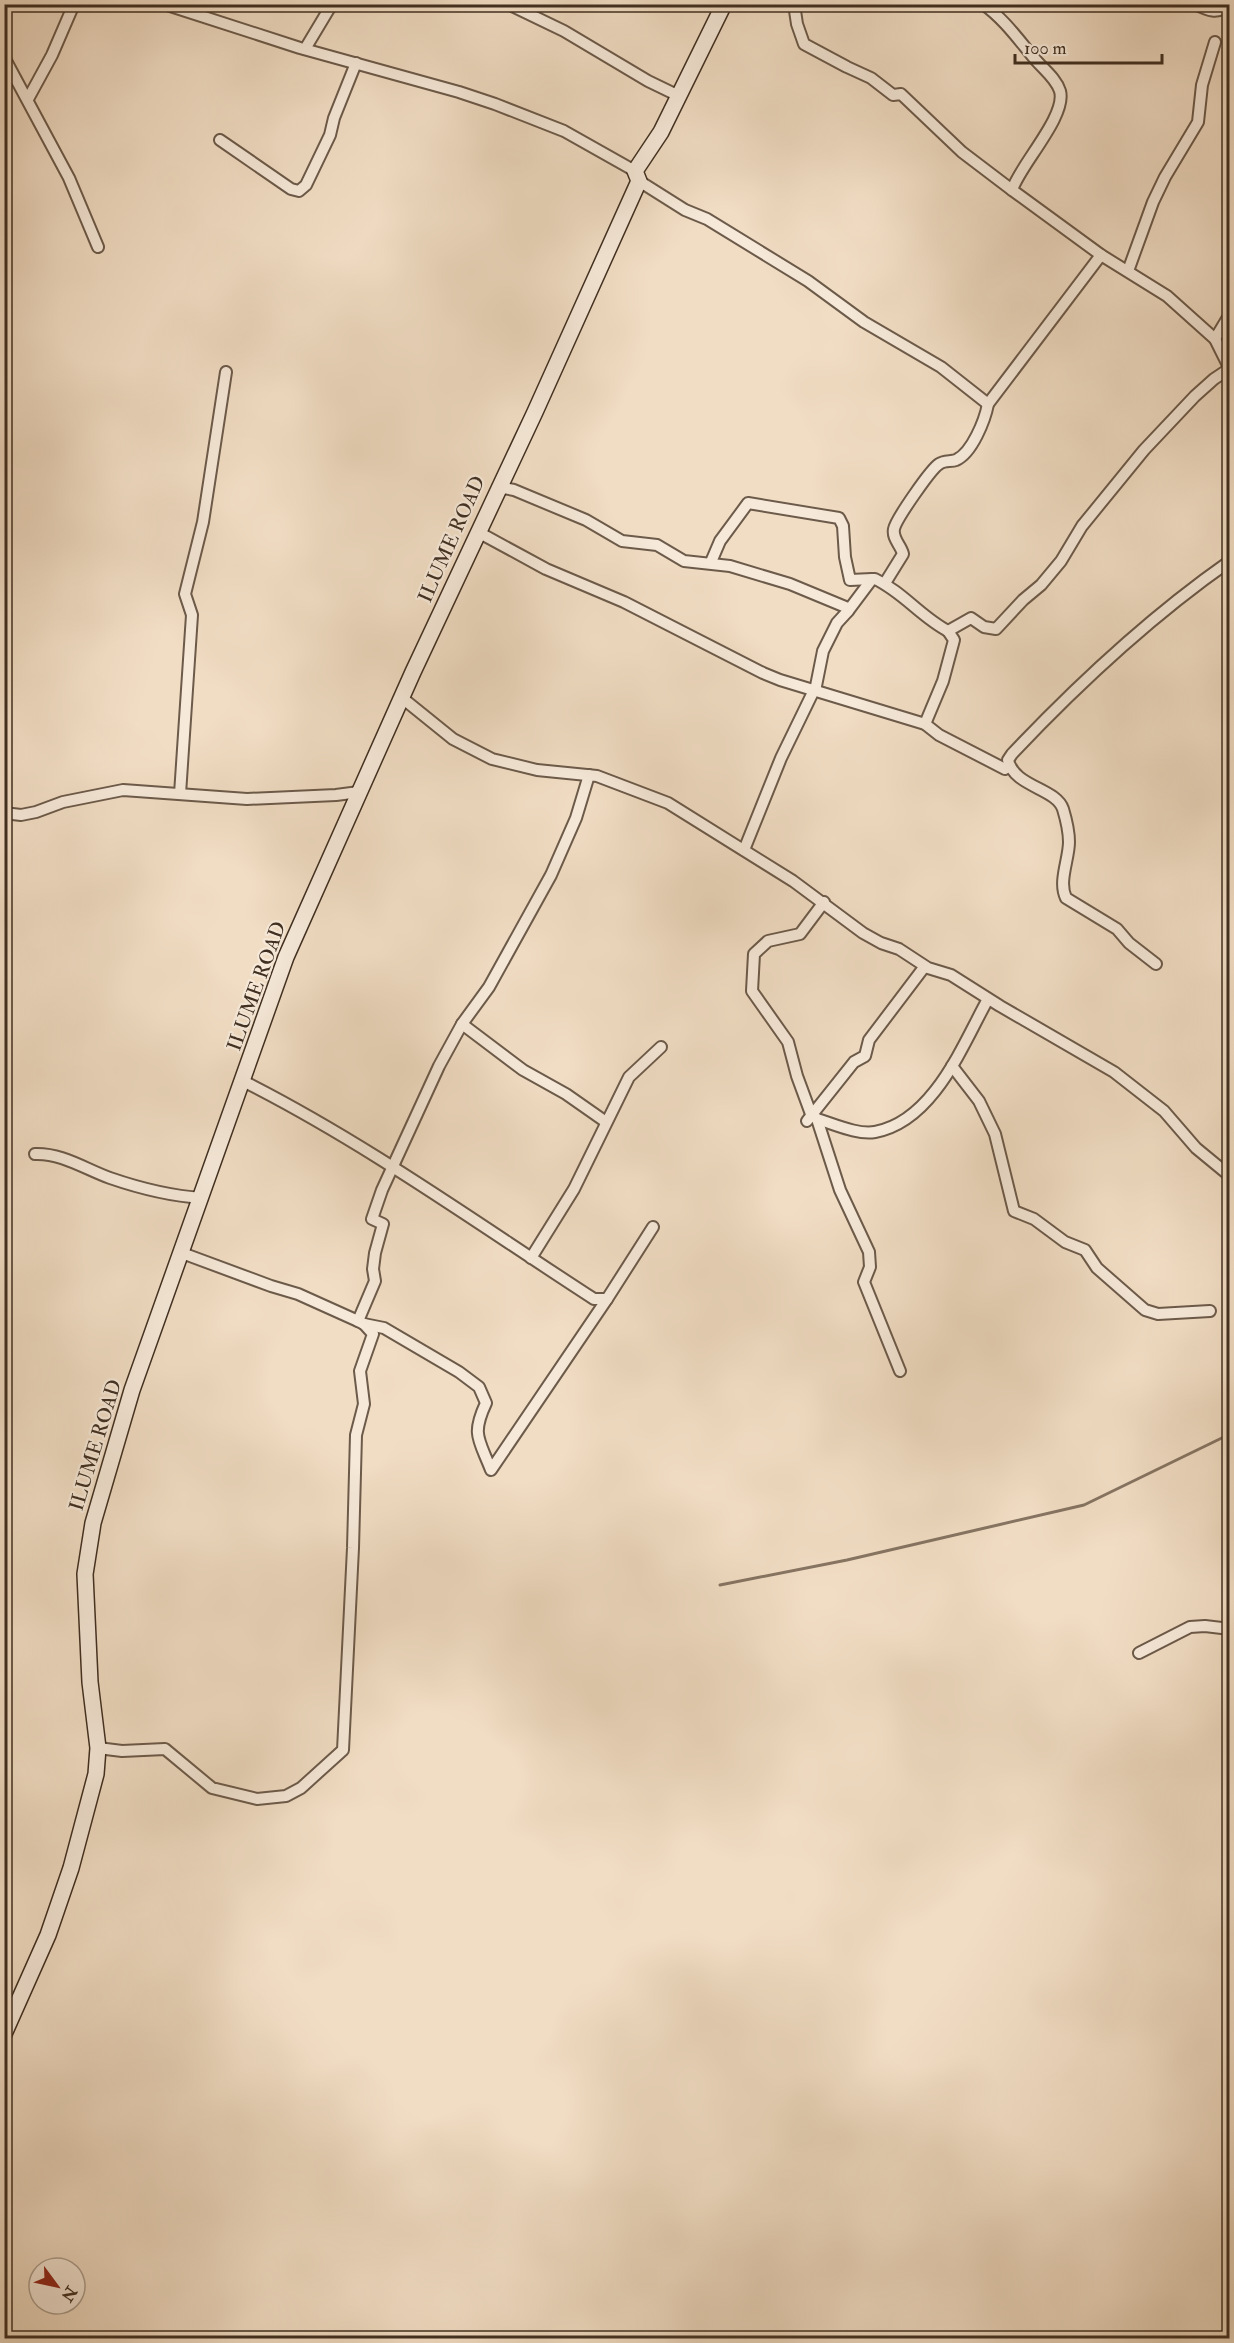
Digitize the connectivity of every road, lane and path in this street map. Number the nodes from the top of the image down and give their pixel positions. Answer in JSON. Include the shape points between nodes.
{"nodes":[{"id":1,"x":74,"y":4,"type":"edge"},
{"id":2,"x":164,"y":4,"type":"edge"},
{"id":3,"x":332,"y":4,"type":"edge"},
{"id":4,"x":508,"y":4,"type":"edge"},
{"id":5,"x":724,"y":4,"type":"edge"},
{"id":6,"x":794,"y":4,"type":"edge"},
{"id":7,"x":983,"y":4,"type":"edge"},
{"id":8,"x":1195,"y":4,"type":"edge"},
{"id":9,"x":1230,"y":6,"type":"edge"},
{"id":10,"x":1215,"y":42,"type":"dead end"},
{"id":11,"x":305,"y":49,"type":"junction"},
{"id":12,"x":4,"y":57,"type":"edge"},
{"id":13,"x":356,"y":63,"type":"junction"},
{"id":14,"x":679,"y":96,"type":"junction"},
{"id":15,"x":28,"y":99,"type":"junction"},
{"id":16,"x":220,"y":140,"type":"dead end"},
{"id":17,"x":637,"y":176,"type":"junction"},
{"id":18,"x":1012,"y":190,"type":"junction"},
{"id":19,"x":98,"y":247,"type":"dead end"},
{"id":20,"x":1101,"y":255,"type":"junction"},
{"id":21,"x":1128,"y":271,"type":"junction"},
{"id":22,"x":1230,"y":314,"type":"edge"},
{"id":23,"x":1215,"y":339,"type":"junction"},
{"id":24,"x":1229,"y":369,"type":"edge"},
{"id":25,"x":226,"y":372,"type":"dead end"},
{"id":26,"x":988,"y":405,"type":"junction"},
{"id":27,"x":498,"y":488,"type":"junction"},
{"id":28,"x":478,"y":532,"type":"junction"},
{"id":29,"x":1230,"y":561,"type":"edge"},
{"id":30,"x":711,"y":562,"type":"junction"},
{"id":31,"x":872,"y":579,"type":"junction"},
{"id":32,"x":885,"y":584,"type":"junction"},
{"id":33,"x":848,"y":611,"type":"junction"},
{"id":34,"x":948,"y":631,"type":"junction"},
{"id":35,"x":814,"y":691,"type":"junction"},
{"id":36,"x":402,"y":697,"type":"junction"},
{"id":37,"x":925,"y":724,"type":"junction"},
{"id":38,"x":1005,"y":769,"type":"dead end"},
{"id":39,"x":589,"y":775,"type":"junction"},
{"id":40,"x":359,"y":792,"type":"junction"},
{"id":41,"x":180,"y":794,"type":"junction"},
{"id":42,"x":4,"y":813,"type":"edge"},
{"id":43,"x":744,"y":850,"type":"junction"},
{"id":44,"x":824,"y":902,"type":"junction"},
{"id":45,"x":1156,"y":964,"type":"dead end"},
{"id":46,"x":922,"y":970,"type":"dead end"},
{"id":47,"x":988,"y":999,"type":"junction"},
{"id":48,"x":462,"y":1024,"type":"junction"},
{"id":49,"x":661,"y":1047,"type":"dead end"},
{"id":50,"x":952,"y":1066,"type":"junction"},
{"id":51,"x":243,"y":1081,"type":"junction"},
{"id":52,"x":812,"y":1118,"type":"junction"},
{"id":53,"x":606,"y":1122,"type":"junction"},
{"id":54,"x":34,"y":1154,"type":"dead end"},
{"id":55,"x":393,"y":1167,"type":"junction"},
{"id":56,"x":1230,"y":1176,"type":"edge"},
{"id":57,"x":202,"y":1197,"type":"junction"},
{"id":58,"x":653,"y":1227,"type":"dead end"},
{"id":59,"x":182,"y":1253,"type":"junction"},
{"id":60,"x":531,"y":1258,"type":"junction"},
{"id":61,"x":607,"y":1299,"type":"junction"},
{"id":62,"x":1210,"y":1311,"type":"dead end"},
{"id":63,"x":361,"y":1323,"type":"junction"},
{"id":64,"x":900,"y":1371,"type":"dead end"},
{"id":65,"x":1230,"y":1629,"type":"edge"},
{"id":66,"x":1139,"y":1653,"type":"dead end"},
{"id":67,"x":98,"y":1748,"type":"junction"},
{"id":68,"x":4,"y":2034,"type":"edge"}],
"edges":[{"from":1,"to":15,"type":"street"},
{"from":2,"to":11,"type":"street"},
{"from":3,"to":11,"type":"street"},
{"from":4,"to":14,"type":"street"},
{"from":5,"to":14,"type":"street","name":"ILUME ROAD"},
{"from":6,"to":18,"type":"street","via":[[804,44],[871,78],[893,94],[901,94],[955,146]]},
{"from":7,"to":18,"type":"street","via":[[1018,37],[1060,93],[1050,128]]},
{"from":8,"to":9,"type":"street","via":[[1219,12]]},
{"from":10,"to":21,"type":"street","via":[[1202,85],[1198,122],[1157,194]]},
{"from":11,"to":13,"type":"street"},
{"from":12,"to":15,"type":"street"},
{"from":13,"to":16,"type":"street","via":[[330,135],[306,185],[299,190],[291,189]]},
{"from":13,"to":17,"type":"street","via":[[459,92],[564,131]]},
{"from":14,"to":17,"type":"street","name":"ILUME ROAD"},
{"from":15,"to":19,"type":"street","via":[[69,178]]},
{"from":17,"to":26,"type":"street","via":[[685,210],[708,219],[799,275],[864,322],[941,368]]},
{"from":17,"to":27,"type":"street","name":"ILUME ROAD"},
{"from":18,"to":20,"type":"street"},
{"from":20,"to":21,"type":"street"},
{"from":20,"to":26,"type":"street"},
{"from":21,"to":23,"type":"street","via":[[1167,296]]},
{"from":22,"to":23,"type":"street"},
{"from":23,"to":24,"type":"street"},
{"from":24,"to":34,"type":"street","via":[[1195,396],[1144,450],[1082,526],[1060,561],[1002,625],[992,630],[971,618]]},
{"from":25,"to":41,"type":"street","via":[[203,522],[185,594],[192,615]]},
{"from":26,"to":32,"type":"street","via":[[985,420],[964,454],[931,471],[901,516],[894,529],[903,554]]},
{"from":27,"to":28,"type":"street","name":"ILUME ROAD"},
{"from":27,"to":30,"type":"street","via":[[514,490],[586,520],[622,541],[657,545],[684,561]]},
{"from":28,"to":35,"type":"street","via":[[546,569],[624,602],[763,673]]},
{"from":28,"to":36,"type":"street","name":"ILUME ROAD"},
{"from":29,"to":45,"type":"street","via":[[1182,595],[1086,678],[1008,760],[1010,768],[1062,807],[1069,842],[1063,892],[1066,898],[1117,929]]},
{"from":30,"to":31,"type":"street","via":[[720,541],[748,503],[839,518],[850,580]]},
{"from":30,"to":33,"type":"street","via":[[790,584],[845,605]]},
{"from":31,"to":32,"type":"street"},
{"from":31,"to":33,"type":"street"},
{"from":32,"to":34,"type":"street"},
{"from":33,"to":35,"type":"street","via":[[823,651]]},
{"from":34,"to":37,"type":"street","via":[[954,640]]},
{"from":35,"to":37,"type":"street"},
{"from":35,"to":43,"type":"street","via":[[781,758]]},
{"from":36,"to":39,"type":"street","via":[[453,739],[492,759],[537,770]]},
{"from":36,"to":40,"type":"street","name":"ILUME ROAD"},
{"from":37,"to":38,"type":"street"},
{"from":39,"to":43,"type":"street","via":[[668,803]]},
{"from":39,"to":48,"type":"street","via":[[576,818],[551,875],[489,987]]},
{"from":40,"to":41,"type":"street","via":[[247,799]]},
{"from":40,"to":51,"type":"street","name":"ILUME ROAD","via":[[286,957]]},
{"from":41,"to":42,"type":"street","via":[[123,790],[21,815]]},
{"from":43,"to":44,"type":"street"},
{"from":44,"to":47,"type":"street","via":[[863,933],[928,968],[951,975]]},
{"from":44,"to":52,"type":"street","via":[[800,934],[762,945],[754,954],[753,967],[752,991],[788,1042]]},
{"from":46,"to":52,"type":"street","via":[[869,1040],[865,1056],[855,1062]]},
{"from":47,"to":50,"type":"street"},
{"from":47,"to":56,"type":"street","via":[[1114,1072],[1164,1111],[1196,1148]]},
{"from":48,"to":53,"type":"street","via":[[523,1070]]},
{"from":48,"to":55,"type":"street"},
{"from":49,"to":53,"type":"street","via":[[629,1077]]},
{"from":50,"to":52,"type":"street","via":[[924,1104],[876,1131],[865,1132]]},
{"from":50,"to":62,"type":"street","via":[[980,1101],[995,1134],[1014,1211],[1085,1250],[1097,1268],[1145,1310],[1158,1314]]},
{"from":51,"to":55,"type":"street","via":[[298,1108]]},
{"from":51,"to":57,"type":"street","name":"ILUME ROAD"},
{"from":52,"to":64,"type":"street","via":[[869,1252],[870,1267],[864,1282]]},
{"from":53,"to":60,"type":"street","via":[[574,1189]]},
{"from":54,"to":57,"type":"street","via":[[65,1159],[138,1186],[184,1197]]},
{"from":55,"to":60,"type":"street"},
{"from":55,"to":63,"type":"street","via":[[372,1219],[383,1224],[375,1253],[375,1281]]},
{"from":57,"to":59,"type":"street","name":"ILUME ROAD"},
{"from":58,"to":61,"type":"street"},
{"from":59,"to":63,"type":"street","via":[[298,1294]]},
{"from":59,"to":67,"type":"street","name":"ILUME ROAD","via":[[132,1390],[88,1548],[87,1640]]},
{"from":60,"to":61,"type":"street","via":[[594,1299]]},
{"from":61,"to":63,"type":"street","via":[[491,1470],[478,1438],[476,1424],[486,1403],[479,1388],[384,1328]]},
{"from":63,"to":67,"type":"street","via":[[373,1334],[360,1371],[364,1404],[356,1435],[343,1750],[301,1788],[286,1796],[257,1799],[212,1788],[165,1749]]},
{"from":65,"to":66,"type":"street","via":[[1190,1627]]},
{"from":67,"to":68,"type":"street","name":"ILUME ROAD","via":[[96,1773],[71,1868],[48,1935]]}]}
